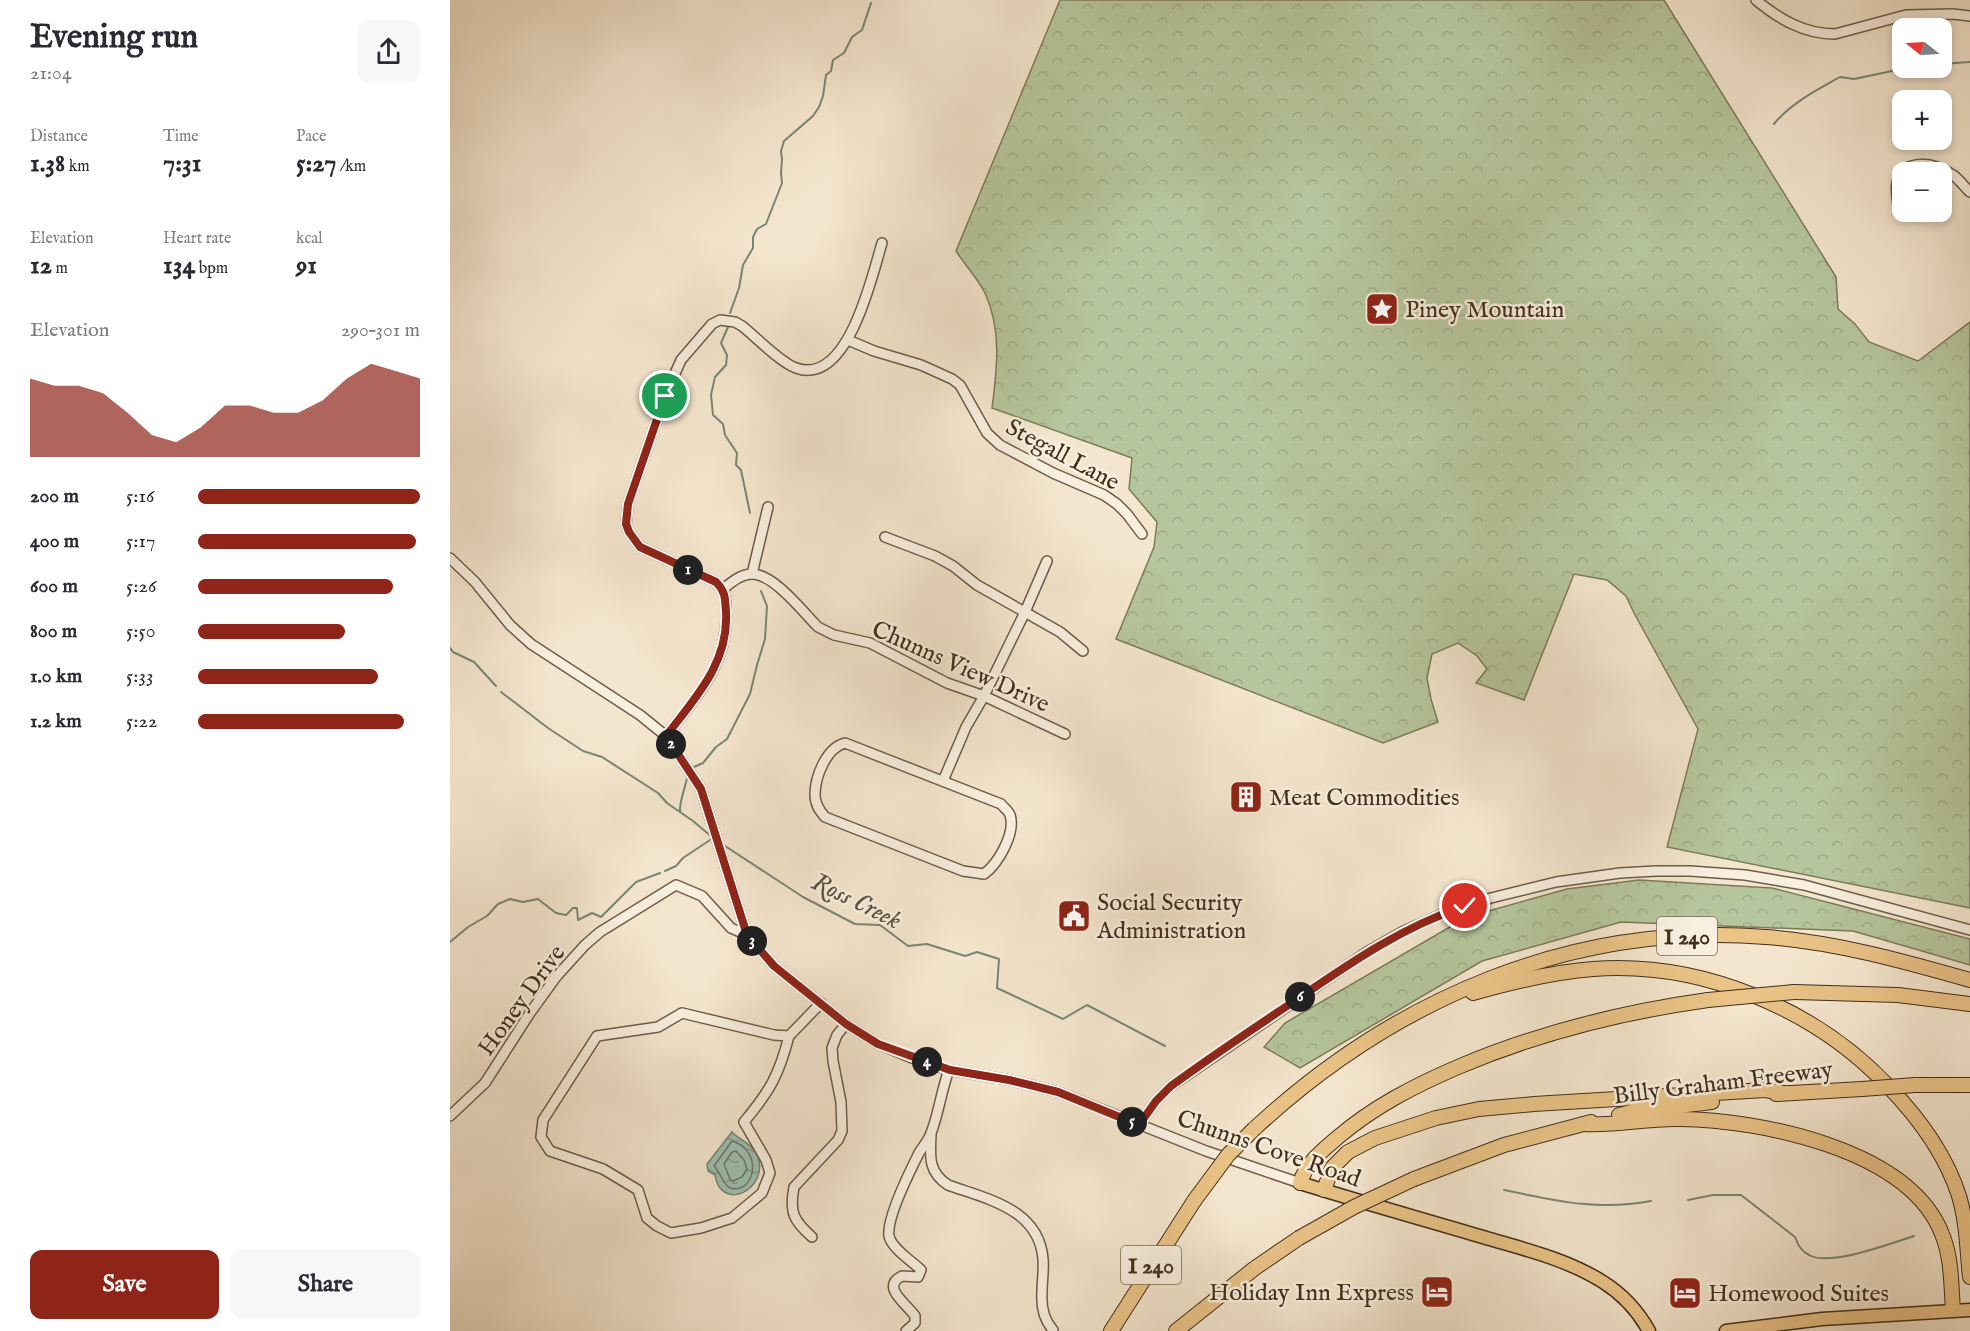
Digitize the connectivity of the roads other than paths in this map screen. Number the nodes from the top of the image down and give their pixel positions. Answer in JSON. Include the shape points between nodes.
{"nodes":[{"id":1,"x":1756,"y":0,"type":"edge"},
{"id":2,"x":1970,"y":16,"type":"edge"},
{"id":3,"x":1952,"y":175,"type":"edge"},
{"id":4,"x":1970,"y":192,"type":"edge"},
{"id":5,"x":882,"y":243,"type":"dead end"},
{"id":6,"x":848,"y":340,"type":"junction"},
{"id":7,"x":768,"y":507,"type":"dead end"},
{"id":8,"x":1142,"y":534,"type":"dead end"},
{"id":9,"x":885,"y":537,"type":"dead end"},
{"id":10,"x":450,"y":558,"type":"edge"},
{"id":11,"x":1047,"y":561,"type":"dead end"},
{"id":12,"x":752,"y":574,"type":"junction"},
{"id":13,"x":723,"y":589,"type":"junction"},
{"id":14,"x":1025,"y":612,"type":"junction"},
{"id":15,"x":1083,"y":651,"type":"dead end"},
{"id":16,"x":984,"y":696,"type":"junction"},
{"id":17,"x":1065,"y":734,"type":"dead end"},
{"id":18,"x":666,"y":736,"type":"junction"},
{"id":19,"x":943,"y":781,"type":"junction"},
{"id":20,"x":1970,"y":930,"type":"edge"},
{"id":21,"x":747,"y":935,"type":"junction"},
{"id":22,"x":1970,"y":980,"type":"edge"},
{"id":23,"x":821,"y":1003,"type":"junction"},
{"id":24,"x":1970,"y":1004,"type":"edge"},
{"id":25,"x":1413,"y":1015,"type":"junction"},
{"id":26,"x":846,"y":1024,"type":"junction"},
{"id":27,"x":789,"y":1036,"type":"junction"},
{"id":28,"x":950,"y":1070,"type":"junction"},
{"id":29,"x":1970,"y":1085,"type":"edge"},
{"id":30,"x":1783,"y":1093,"type":"junction"},
{"id":31,"x":450,"y":1116,"type":"edge"},
{"id":32,"x":1584,"y":1124,"type":"junction"},
{"id":33,"x":1139,"y":1125,"type":"junction"},
{"id":34,"x":931,"y":1133,"type":"junction"},
{"id":35,"x":1300,"y":1183,"type":"junction"},
{"id":36,"x":1324,"y":1190,"type":"junction"},
{"id":37,"x":812,"y":1238,"type":"dead end"},
{"id":38,"x":1970,"y":1276,"type":"edge"},
{"id":39,"x":1953,"y":1310,"type":"junction"},
{"id":40,"x":1970,"y":1310,"type":"edge"},
{"id":41,"x":1053,"y":1330,"type":"edge"},
{"id":42,"x":1741,"y":1330,"type":"edge"},
{"id":43,"x":906,"y":1331,"type":"edge"},
{"id":44,"x":1111,"y":1331,"type":"edge"},
{"id":45,"x":1176,"y":1331,"type":"edge"},
{"id":46,"x":1649,"y":1331,"type":"edge"},
{"id":47,"x":1726,"y":1331,"type":"edge"}],
"edges":[{"from":1,"to":2,"type":"street","via":[[1798,27],[1826,34],[1906,15]]},
{"from":3,"to":4,"type":"street"},
{"from":5,"to":6,"type":"street"},
{"from":6,"to":8,"type":"street","name":"Stegall Lane","via":[[952,379],[960,385],[987,434],[1000,445],[1104,495],[1127,514]]},
{"from":6,"to":13,"type":"street","via":[[825,365],[806,370],[787,363],[742,326],[720,320],[700,336],[675,370],[628,504],[626,524],[640,547],[716,582]]},
{"from":7,"to":12,"type":"street"},
{"from":9,"to":14,"type":"street","via":[[935,556]]},
{"from":10,"to":18,"type":"street","name":"Chunns Cove Road","via":[[531,644]]},
{"from":11,"to":14,"type":"street"},
{"from":12,"to":13,"type":"street","via":[[739,577]]},
{"from":12,"to":16,"type":"street","name":"Chunns View Drive","via":[[773,582],[826,633],[870,643],[947,683]]},
{"from":13,"to":18,"type":"street","via":[[726,633],[720,657],[711,677]]},
{"from":14,"to":15,"type":"street"},
{"from":14,"to":16,"type":"street"},
{"from":16,"to":17,"type":"street","name":"Chunns View Drive"},
{"from":16,"to":19,"type":"street"},
{"from":18,"to":21,"type":"street","name":"Chunns Cove Road","via":[[701,789]]},
{"from":19,"to":19,"type":"street","via":[[845,743],[826,756],[815,794],[825,817],[963,871],[984,874],[1002,853],[1012,825],[1010,813],[1001,804]]},
{"from":20,"to":33,"type":"street","via":[[1804,885],[1745,875],[1690,871],[1620,873],[1524,889],[1448,912],[1367,952],[1171,1086]]},
{"from":21,"to":23,"type":"street","name":"Chunns Cove Road","via":[[774,966]]},
{"from":21,"to":31,"type":"street","name":"Honey Drive","via":[[731,928],[702,896],[676,885],[600,932],[556,977],[485,1083]]},
{"from":22,"to":25,"type":"highway","number":"I 240","via":[[1874,954],[1819,944],[1767,937],[1688,936],[1569,953],[1492,977]]},
{"from":23,"to":26,"type":"street","name":"Chunns Cove Road"},
{"from":23,"to":27,"type":"street"},
{"from":24,"to":35,"type":"highway","bridge":true,"via":[[1898,994],[1794,992],[1660,1006],[1568,1028],[1482,1057],[1373,1109],[1309,1164]]},
{"from":25,"to":38,"type":"highway","via":[[1426,1014],[1473,993],[1503,985],[1594,969],[1637,969],[1688,976],[1770,1002],[1852,1052],[1919,1122],[1958,1194],[1965,1219]]},
{"from":25,"to":44,"type":"highway","number":"I 240","bridge":true,"via":[[1380,1032],[1310,1080],[1228,1155]]},
{"from":26,"to":28,"type":"street","name":"Chunns Cove Road","via":[[878,1044]]},
{"from":26,"to":37,"type":"street","via":[[837,1035],[832,1054],[842,1131],[801,1179],[792,1196],[795,1220]]},
{"from":27,"to":27,"type":"street","via":[[773,1083],[744,1122],[770,1173],[762,1193],[732,1218],[671,1233],[647,1218],[638,1190],[603,1169],[550,1151],[541,1137],[543,1120],[597,1036],[658,1027],[682,1013]]},
{"from":28,"to":33,"type":"street","name":"Chunns Cove Road","via":[[1058,1092]]},
{"from":28,"to":34,"type":"street"},
{"from":29,"to":30,"type":"highway","name":"Billy Graham Freeway","number":"I 240","bridge":true},
{"from":30,"to":32,"type":"highway","name":"Billy Graham Freeway","number":"I 240","via":[[1636,1111]]},
{"from":30,"to":36,"type":"highway","via":[[1765,1090],[1534,1104],[1436,1118],[1375,1138],[1348,1152],[1332,1168]]},
{"from":32,"to":39,"type":"highway","via":[[1705,1119],[1756,1125],[1818,1142],[1877,1167],[1912,1190],[1937,1223],[1950,1266]]},
{"from":32,"to":45,"type":"highway","name":"Billy Graham Freeway","number":"I 240","bridge":true,"via":[[1504,1144],[1354,1207],[1255,1268]]},
{"from":33,"to":35,"type":"street","name":"Chunns Cove Road"},
{"from":34,"to":41,"type":"street","via":[[931,1165],[941,1180],[1017,1212],[1035,1231],[1043,1259],[1041,1306]]},
{"from":34,"to":43,"type":"street","via":[[890,1223],[889,1237],[895,1246],[921,1269],[918,1277],[902,1276],[893,1285],[896,1296],[915,1316],[915,1323]]},
{"from":35,"to":36,"type":"main road","name":"Chunns Cove Road"},
{"from":36,"to":46,"type":"main road","name":"Chunns Cove Road","via":[[1522,1249],[1586,1273],[1629,1303]]},
{"from":39,"to":40,"type":"main road"},
{"from":39,"to":42,"type":"main road","via":[[1822,1319]]},
{"from":42,"to":47,"type":"main road"}]}
